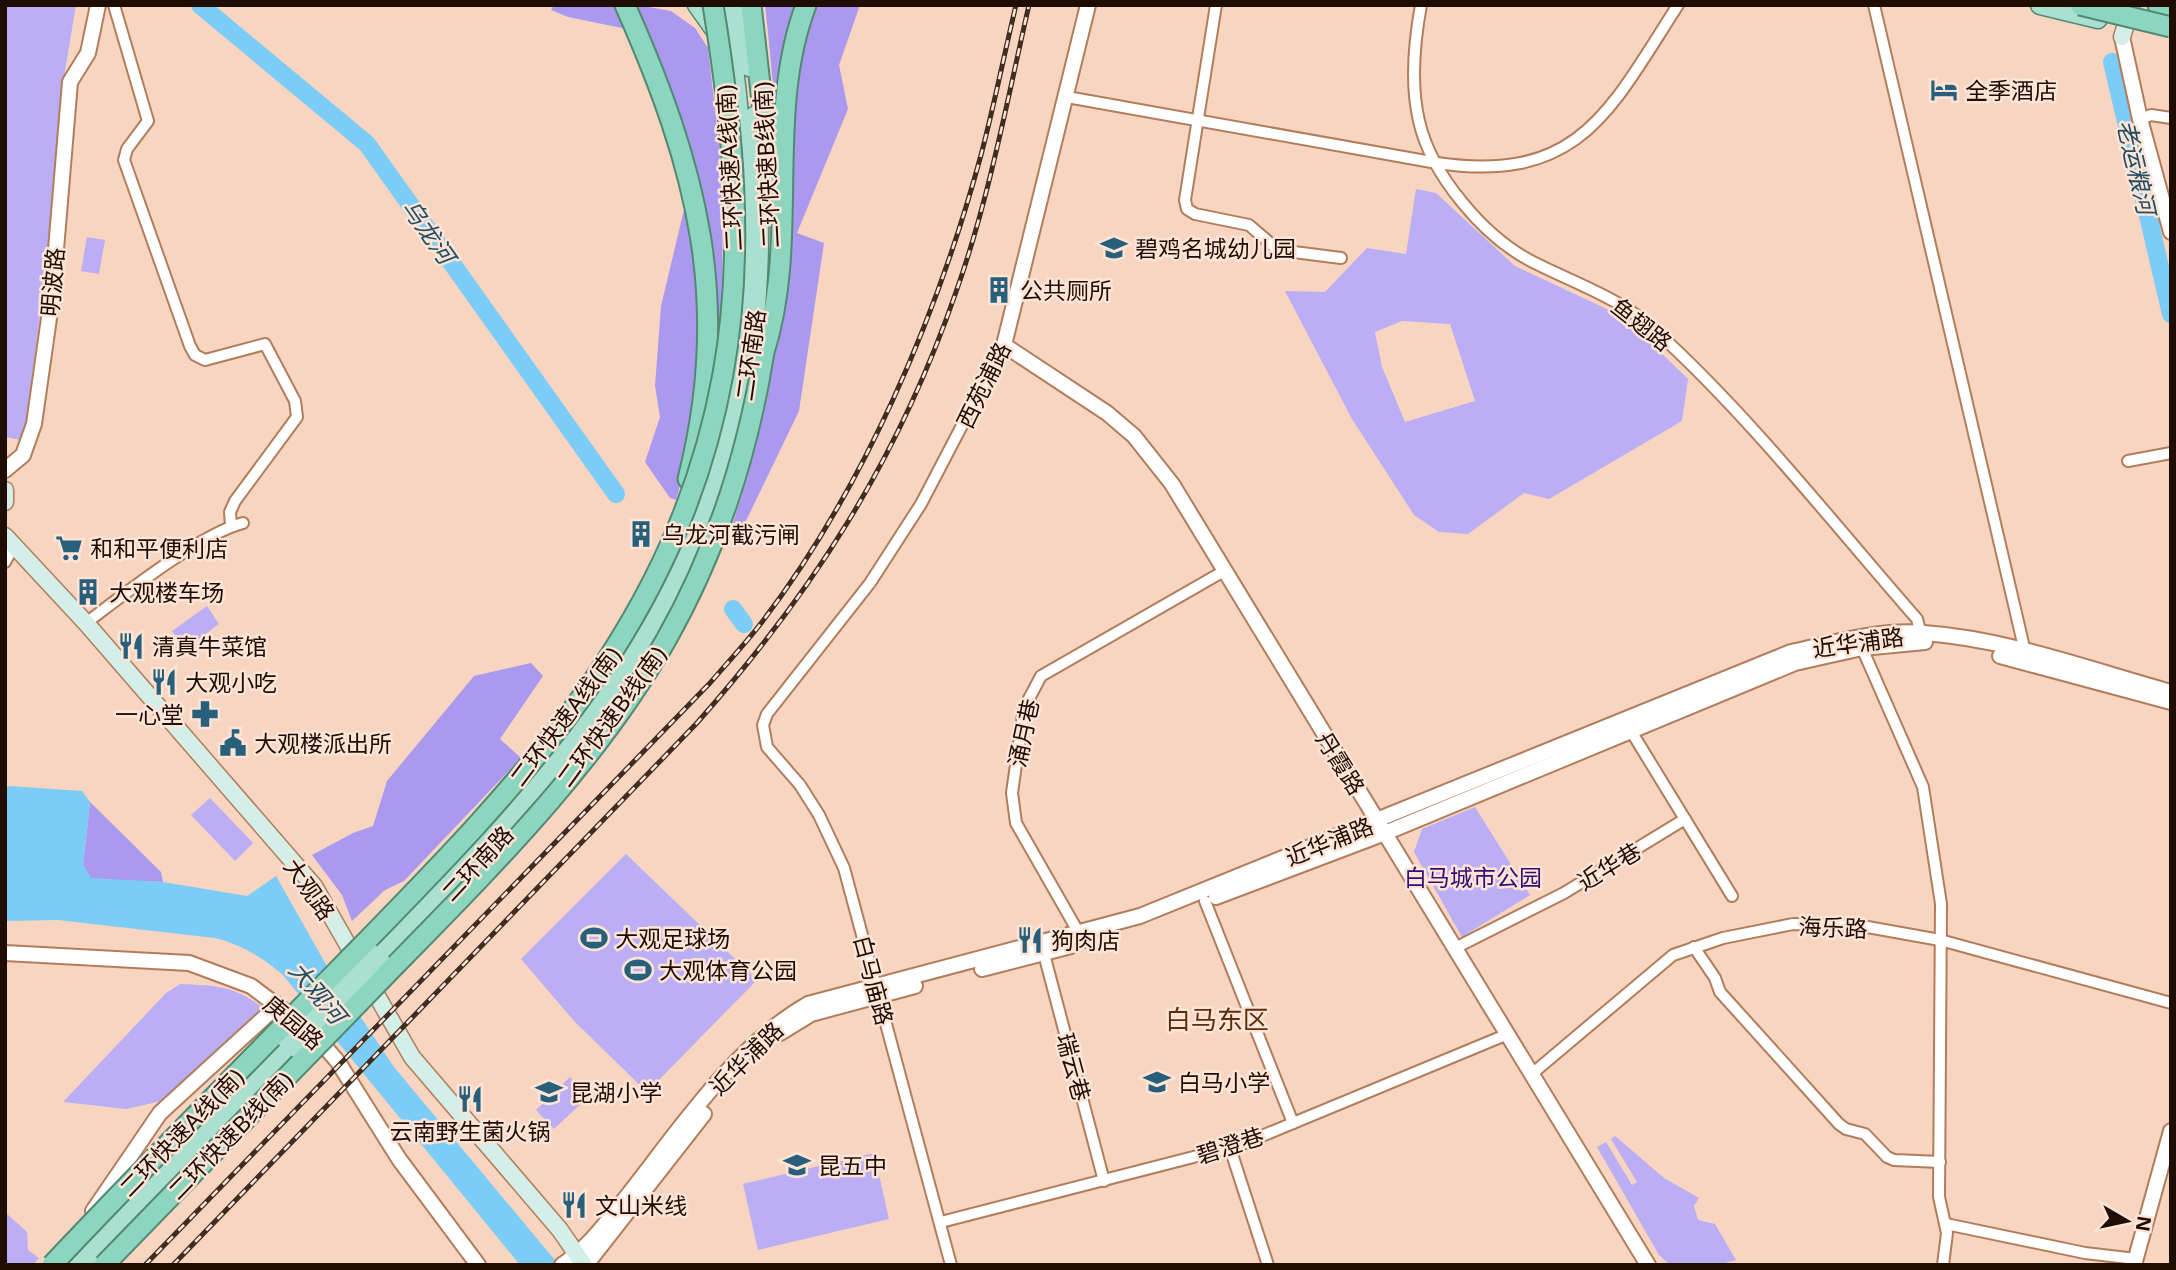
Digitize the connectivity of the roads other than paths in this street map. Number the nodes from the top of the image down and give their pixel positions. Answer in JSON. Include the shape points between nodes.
{"nodes":[{"id":1,"x":98,"y":5,"type":"edge"},
{"id":2,"x":114,"y":5,"type":"edge"},
{"id":3,"x":625,"y":5,"type":"edge"},
{"id":4,"x":697,"y":5,"type":"edge"},
{"id":5,"x":713,"y":5,"type":"edge"},
{"id":6,"x":725,"y":5,"type":"edge"},
{"id":7,"x":741,"y":5,"type":"edge"},
{"id":8,"x":751,"y":5,"type":"edge"},
{"id":9,"x":806,"y":5,"type":"edge"},
{"id":10,"x":1088,"y":5,"type":"edge"},
{"id":11,"x":1216,"y":5,"type":"edge"},
{"id":12,"x":1421,"y":5,"type":"edge"},
{"id":13,"x":1678,"y":5,"type":"edge"},
{"id":14,"x":1874,"y":5,"type":"edge"},
{"id":15,"x":2040,"y":5,"type":"edge"},
{"id":16,"x":2080,"y":5,"type":"edge"},
{"id":17,"x":2121,"y":5,"type":"edge"},
{"id":18,"x":2132,"y":5,"type":"edge"},
{"id":19,"x":2158,"y":5,"type":"edge"},
{"id":20,"x":2171,"y":8,"type":"edge"},
{"id":21,"x":2171,"y":27,"type":"edge"},
{"id":22,"x":2123,"y":29,"type":"junction"},
{"id":23,"x":2171,"y":36,"type":"edge"},
{"id":24,"x":737,"y":93,"type":"junction"},
{"id":25,"x":1067,"y":97,"type":"junction"},
{"id":26,"x":2171,"y":118,"type":"edge"},
{"id":27,"x":2140,"y":119,"type":"junction"},
{"id":28,"x":1196,"y":120,"type":"junction"},
{"id":29,"x":1437,"y":163,"type":"junction"},
{"id":30,"x":2171,"y":232,"type":"edge"},
{"id":31,"x":1341,"y":258,"type":"dead end"},
{"id":32,"x":1004,"y":345,"type":"junction"},
{"id":33,"x":764,"y":352,"type":"junction"},
{"id":34,"x":2171,"y":453,"type":"edge"},
{"id":35,"x":2128,"y":461,"type":"dead end"},
{"id":36,"x":5,"y":470,"type":"edge"},
{"id":37,"x":5,"y":490,"type":"edge"},
{"id":38,"x":5,"y":502,"type":"edge"},
{"id":39,"x":243,"y":523,"type":"dead end"},
{"id":40,"x":230,"y":526,"type":"junction"},
{"id":41,"x":10,"y":540,"type":"edge"},
{"id":42,"x":5,"y":562,"type":"edge"},
{"id":43,"x":1224,"y":571,"type":"junction"},
{"id":44,"x":642,"y":606,"type":"junction"},
{"id":45,"x":86,"y":623,"type":"junction"},
{"id":46,"x":1922,"y":637,"type":"junction"},
{"id":47,"x":1862,"y":648,"type":"junction"},
{"id":48,"x":2026,"y":657,"type":"junction"},
{"id":49,"x":2171,"y":692,"type":"edge"},
{"id":50,"x":2171,"y":702,"type":"edge"},
{"id":51,"x":767,"y":714,"type":"joint"},
{"id":52,"x":1631,"y":731,"type":"junction"},
{"id":53,"x":1685,"y":819,"type":"junction"},
{"id":54,"x":1381,"y":828,"type":"junction"},
{"id":55,"x":1732,"y":896,"type":"dead end"},
{"id":56,"x":1206,"y":901,"type":"junction"},
{"id":57,"x":1083,"y":938,"type":"junction"},
{"id":58,"x":1940,"y":940,"type":"junction"},
{"id":59,"x":1694,"y":947,"type":"junction"},
{"id":60,"x":1455,"y":948,"type":"junction"},
{"id":61,"x":5,"y":953,"type":"edge"},
{"id":62,"x":1044,"y":954,"type":"junction"},
{"id":63,"x":377,"y":958,"type":"junction"},
{"id":64,"x":877,"y":992,"type":"junction"},
{"id":65,"x":2171,"y":1003,"type":"edge"},
{"id":66,"x":278,"y":1005,"type":"junction"},
{"id":67,"x":1508,"y":1034,"type":"junction"},
{"id":68,"x":1533,"y":1073,"type":"junction"},
{"id":69,"x":215,"y":1123,"type":"junction"},
{"id":70,"x":1293,"y":1123,"type":"junction"},
{"id":71,"x":2171,"y":1131,"type":"edge"},
{"id":72,"x":1230,"y":1148,"type":"junction"},
{"id":73,"x":1940,"y":1162,"type":"junction"},
{"id":74,"x":1104,"y":1181,"type":"junction"},
{"id":75,"x":941,"y":1223,"type":"junction"},
{"id":76,"x":1946,"y":1223,"type":"junction"},
{"id":77,"x":71,"y":1239,"type":"junction"},
{"id":78,"x":583,"y":1261,"type":"edge"},
{"id":79,"x":2135,"y":1262,"type":"edge"},
{"id":80,"x":46,"y":1265,"type":"edge"},
{"id":81,"x":52,"y":1265,"type":"edge"},
{"id":82,"x":67,"y":1265,"type":"edge"},
{"id":83,"x":88,"y":1265,"type":"edge"},
{"id":84,"x":104,"y":1265,"type":"edge"},
{"id":85,"x":112,"y":1265,"type":"edge"},
{"id":86,"x":478,"y":1265,"type":"edge"},
{"id":87,"x":562,"y":1265,"type":"edge"},
{"id":88,"x":951,"y":1265,"type":"edge"},
{"id":89,"x":1268,"y":1265,"type":"edge"},
{"id":90,"x":1648,"y":1265,"type":"edge"},
{"id":91,"x":1942,"y":1265,"type":"edge"}],
"edges":[{"from":1,"to":36,"type":"street","name":"明波路","via":[[88,53],[69,82],[52,297],[34,424],[23,456]]},
{"from":2,"to":40,"type":"street","via":[[148,121],[124,160],[190,346],[205,360],[265,344],[297,406],[294,423],[234,501]]},
{"from":3,"to":44,"type":"highway","bridge":true,"via":[[682,149],[701,231],[708,312],[706,381],[692,461],[668,543]]},
{"from":4,"to":24,"type":"main road","via":[[724,49]]},
{"from":5,"to":44,"type":"highway","name":"二环快速A线(南)","bridge":true,"via":[[733,187],[729,333],[718,399],[696,482]]},
{"from":6,"to":24,"type":"main road"},
{"from":7,"to":63,"type":"main road","name":"二环南路","via":[[760,198],[757,323],[738,430],[705,533],[661,627],[608,709],[514,823]]},
{"from":8,"to":33,"type":"highway","name":"二环快速B线(南)","via":[[772,211]]},
{"from":9,"to":33,"type":"highway","via":[[793,46],[785,97],[780,250]]},
{"from":10,"to":25,"type":"street","name":"西苑浦路"},
{"from":11,"to":28,"type":"street"},
{"from":12,"to":29,"type":"street","name":"鱼翅路","via":[[1414,84],[1419,122]]},
{"from":13,"to":29,"type":"street","via":[[1616,100],[1579,138],[1515,166],[1474,168]]},
{"from":14,"to":48,"type":"street"},
{"from":15,"to":22,"type":"main road"},
{"from":16,"to":21,"type":"highway","bridge":true},
{"from":17,"to":22,"type":"main road"},
{"from":18,"to":22,"type":"main road"},
{"from":19,"to":20,"type":"highway"},
{"from":22,"to":23,"type":"main road"},
{"from":22,"to":27,"type":"street"},
{"from":24,"to":63,"type":"main road","name":"二环南路","via":[[745,212],[742,321],[723,427],[687,538],[643,628],[585,715]]},
{"from":25,"to":28,"type":"street"},
{"from":25,"to":32,"type":"street","name":"西苑浦路"},
{"from":26,"to":27,"type":"street","via":[[2151,115]]},
{"from":27,"to":30,"type":"street"},
{"from":28,"to":29,"type":"street"},
{"from":28,"to":31,"type":"street","via":[[1187,209],[1195,215],[1249,225],[1278,250]]},
{"from":29,"to":46,"type":"street","name":"鱼翅路","via":[[1477,221],[1499,240],[1531,261],[1620,303],[1656,331],[1730,404],[1917,619]]},
{"from":32,"to":43,"type":"street","name":"丹霞路","via":[[1078,391],[1134,436],[1172,484]]},
{"from":32,"to":51,"type":"street","name":"西苑浦路","via":[[914,516],[846,616]]},
{"from":33,"to":84,"type":"highway","name":"二环快速B线(南)","bridge":true,"via":[[742,458],[711,548],[666,641],[617,716],[487,869]]},
{"from":34,"to":35,"type":"street"},
{"from":37,"to":38,"type":"main road"},
{"from":39,"to":40,"type":"street"},
{"from":40,"to":45,"type":"street"},
{"from":41,"to":42,"type":"street"},
{"from":41,"to":45,"type":"main road","name":"大观路"},
{"from":43,"to":54,"type":"street","name":"丹霞路"},
{"from":43,"to":57,"type":"street","name":"涌月巷","via":[[1041,676],[1024,708],[1012,793],[1017,823]]},
{"from":44,"to":81,"type":"highway","name":"二环快速A线(南)","bridge":true,"via":[[576,708],[494,806]]},
{"from":45,"to":78,"type":"main road","name":"大观路","via":[[314,886],[412,1058]]},
{"from":46,"to":47,"type":"street","name":"近华浦路"},
{"from":46,"to":48,"type":"street","name":"近华浦路"},
{"from":46,"to":54,"type":"street","name":"近华浦路","via":[[1858,637],[1791,652]]},
{"from":47,"to":52,"type":"street","name":"近华浦路","via":[[1795,663]]},
{"from":47,"to":58,"type":"street","via":[[1923,787],[1941,904]]},
{"from":48,"to":49,"type":"street","name":"近华浦路"},
{"from":48,"to":50,"type":"street","name":"近华浦路"},
{"from":51,"to":64,"type":"street","name":"白马庙路","via":[[763,724],[767,747],[806,795],[844,868]]},
{"from":52,"to":53,"type":"street"},
{"from":52,"to":54,"type":"street","name":"近华浦路"},
{"from":53,"to":55,"type":"street"},
{"from":53,"to":60,"type":"street","name":"近华巷","via":[[1564,893]]},
{"from":54,"to":56,"type":"street","name":"近华浦路"},
{"from":54,"to":57,"type":"street","name":"近华浦路"},
{"from":54,"to":60,"type":"street","name":"丹霞路"},
{"from":56,"to":57,"type":"street","name":"近华浦路"},
{"from":56,"to":70,"type":"street"},
{"from":57,"to":62,"type":"street","name":"近华浦路"},
{"from":57,"to":64,"type":"street","name":"近华浦路"},
{"from":58,"to":59,"type":"street","name":"海乐路","via":[[1829,923],[1765,929]]},
{"from":58,"to":65,"type":"street","name":"海乐路"},
{"from":58,"to":73,"type":"street"},
{"from":59,"to":68,"type":"street","name":"海乐路","via":[[1673,956]]},
{"from":59,"to":73,"type":"street","via":[[1720,992],[1839,1124],[1865,1134],[1894,1160]]},
{"from":60,"to":67,"type":"street","name":"丹霞路"},
{"from":61,"to":66,"type":"street","name":"庚园路","via":[[190,963],[251,986]]},
{"from":62,"to":64,"type":"street","name":"近华浦路"},
{"from":62,"to":74,"type":"street","name":"瑞云巷"},
{"from":63,"to":69,"type":"main road","name":"二环南路","bridge":true},
{"from":64,"to":75,"type":"street","name":"白马庙路"},
{"from":64,"to":78,"type":"street","name":"近华浦路","via":[[808,1004],[774,1027],[687,1120],[598,1233]]},
{"from":66,"to":77,"type":"street","via":[[160,1113]]},
{"from":66,"to":86,"type":"street","name":"庚园路","via":[[312,1032],[338,1062],[398,1159]]},
{"from":67,"to":68,"type":"street","name":"丹霞路"},
{"from":67,"to":70,"type":"street","name":"碧澄巷"},
{"from":68,"to":90,"type":"street","name":"丹霞路"},
{"from":69,"to":77,"type":"street"},
{"from":69,"to":82,"type":"main road","name":"二环南路"},
{"from":69,"to":83,"type":"main road","name":"二环南路"},
{"from":69,"to":85,"type":"street"},
{"from":70,"to":72,"type":"street","name":"碧澄巷"},
{"from":71,"to":79,"type":"street"},
{"from":72,"to":74,"type":"street","name":"碧澄巷"},
{"from":72,"to":89,"type":"street"},
{"from":73,"to":76,"type":"street","via":[[1939,1197]]},
{"from":74,"to":75,"type":"street","name":"碧澄巷"},
{"from":75,"to":88,"type":"street","name":"白马庙路"},
{"from":76,"to":79,"type":"street"},
{"from":76,"to":91,"type":"street"},
{"from":77,"to":80,"type":"street"},
{"from":78,"to":87,"type":"street","name":"近华浦路"}]}
